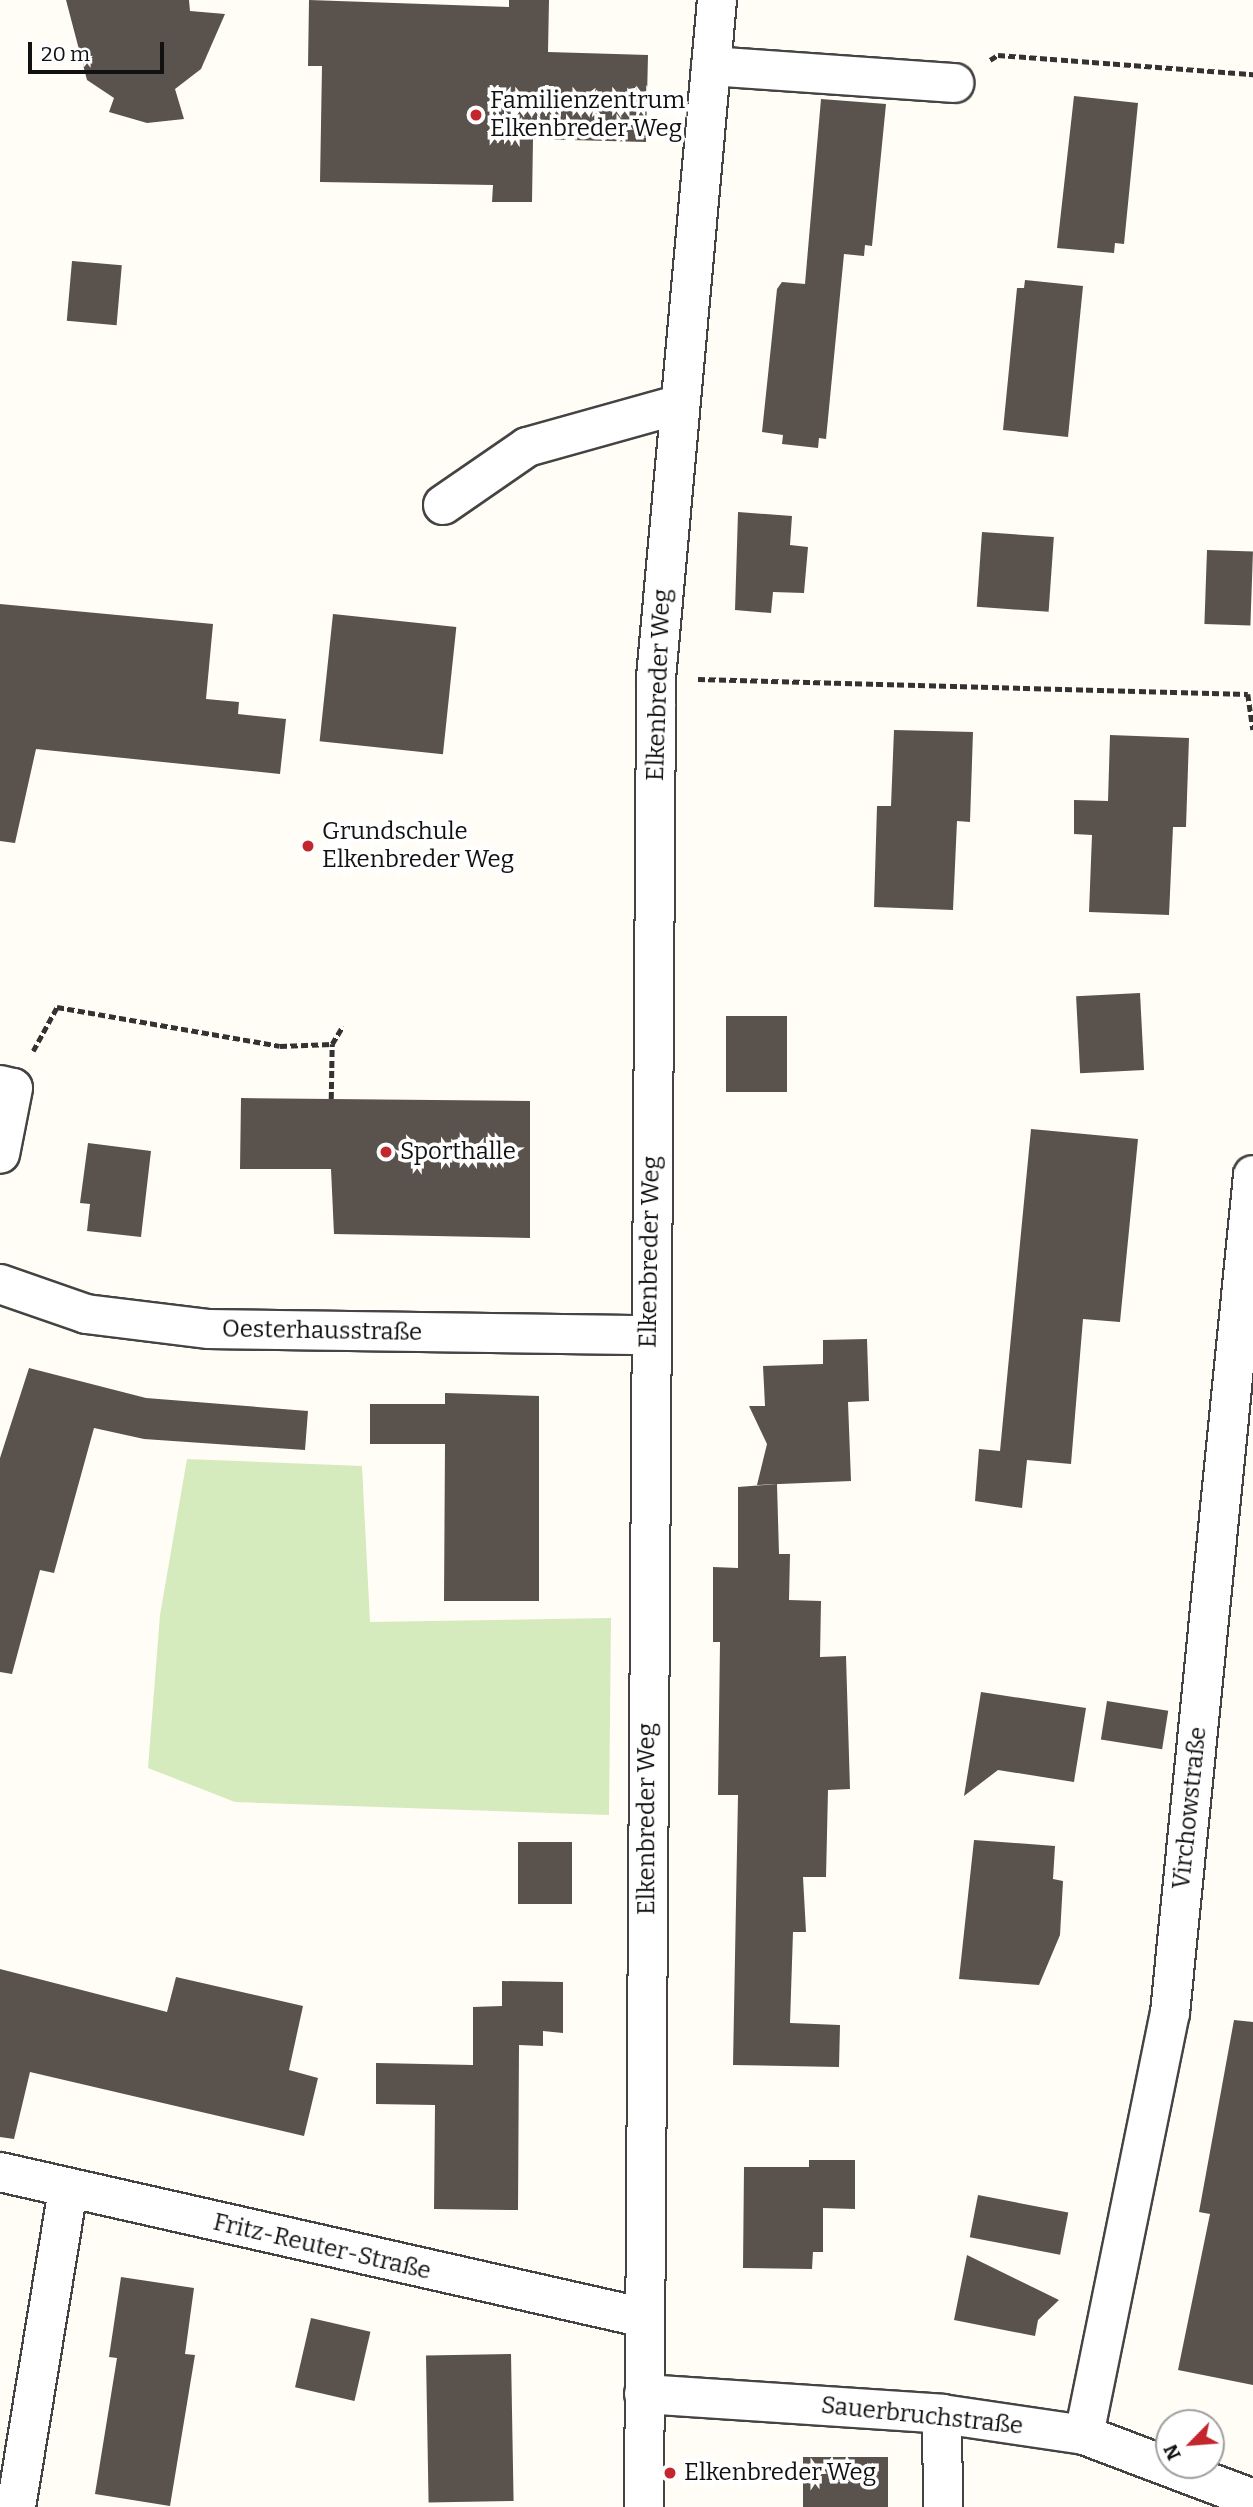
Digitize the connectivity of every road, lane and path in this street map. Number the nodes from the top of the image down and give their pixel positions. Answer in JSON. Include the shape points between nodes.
{"nodes":[{"id":1,"x":717,"y":0,"type":"edge"},
{"id":2,"x":711,"y":66,"type":"junction"},
{"id":3,"x":1253,"y":74,"type":"edge"},
{"id":4,"x":954,"y":83,"type":"joint"},
{"id":5,"x":677,"y":405,"type":"junction"},
{"id":6,"x":443,"y":505,"type":"dead end"},
{"id":7,"x":656,"y":678,"type":"junction"},
{"id":8,"x":1253,"y":730,"type":"edge"},
{"id":9,"x":343,"y":1026,"type":"dead end"},
{"id":10,"x":332,"y":1044,"type":"junction"},
{"id":11,"x":6,"y":1086,"type":"edge"},
{"id":12,"x":331,"y":1099,"type":"dead end"},
{"id":13,"x":0,"y":1154,"type":"edge"},
{"id":14,"x":1253,"y":1175,"type":"edge"},
{"id":15,"x":0,"y":1284,"type":"edge"},
{"id":16,"x":649,"y":1335,"type":"junction"},
{"id":17,"x":0,"y":2172,"type":"edge"},
{"id":18,"x":68,"y":2190,"type":"junction"},
{"id":19,"x":645,"y":2319,"type":"junction"},
{"id":20,"x":644,"y":2394,"type":"junction"},
{"id":21,"x":943,"y":2414,"type":"junction"},
{"id":22,"x":1084,"y":2435,"type":"junction"},
{"id":23,"x":1191,"y":2492,"type":"edge"},
{"id":24,"x":1253,"y":2498,"type":"edge"},
{"id":25,"x":16,"y":2507,"type":"edge"},
{"id":26,"x":644,"y":2507,"type":"edge"},
{"id":27,"x":943,"y":2507,"type":"edge"}],
"edges":[{"from":1,"to":2,"type":"street","name":"Elkenbreder Weg"},
{"from":2,"to":4,"type":"street"},
{"from":2,"to":5,"type":"street","name":"Elkenbreder Weg"},
{"from":3,"to":4,"type":"path","via":[[998,55]]},
{"from":5,"to":6,"type":"street","via":[[527,447]]},
{"from":5,"to":7,"type":"street","name":"Elkenbreder Weg"},
{"from":7,"to":8,"type":"path","via":[[1248,694]]},
{"from":7,"to":16,"type":"street","name":"Elkenbreder Weg"},
{"from":9,"to":10,"type":"path"},
{"from":10,"to":11,"type":"path","via":[[280,1046],[57,1007]]},
{"from":10,"to":12,"type":"path"},
{"from":11,"to":13,"type":"street"},
{"from":14,"to":22,"type":"street","name":"Virchowstraße","via":[[1170,2012]]},
{"from":15,"to":16,"type":"street","name":"Oesterhausstraße","via":[[86,1314],[209,1329]]},
{"from":16,"to":19,"type":"street","name":"Elkenbreder Weg"},
{"from":17,"to":18,"type":"street","name":"Fritz-Reuter-Straße"},
{"from":18,"to":19,"type":"street","name":"Fritz-Reuter-Straße"},
{"from":18,"to":25,"type":"street"},
{"from":19,"to":20,"type":"street","name":"Elkenbreder Weg"},
{"from":20,"to":21,"type":"street","name":"Sauerbruchstraße"},
{"from":20,"to":26,"type":"street","name":"Elkenbreder Weg"},
{"from":21,"to":22,"type":"street","name":"Sauerbruchstraße"},
{"from":21,"to":27,"type":"street"},
{"from":22,"to":23,"type":"street","name":"Sauerbruchstraße"},
{"from":23,"to":24,"type":"street","name":"Sauerbruchstraße"}]}
